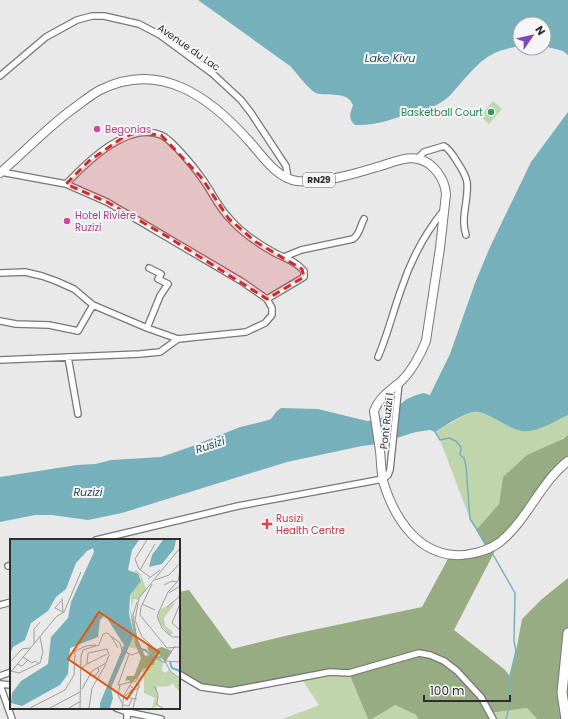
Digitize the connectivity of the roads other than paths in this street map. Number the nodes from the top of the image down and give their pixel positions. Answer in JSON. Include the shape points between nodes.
{"nodes":[{"id":1,"x":0,"y":76,"type":"edge"},
{"id":2,"x":417,"y":159,"type":"junction"},
{"id":3,"x":1,"y":172,"type":"edge"},
{"id":4,"x":288,"y":179,"type":"junction"},
{"id":5,"x":66,"y":184,"type":"junction"},
{"id":6,"x":444,"y":210,"type":"junction"},
{"id":7,"x":364,"y":219,"type":"dead end"},
{"id":8,"x":466,"y":235,"type":"dead end"},
{"id":9,"x":284,"y":257,"type":"junction"},
{"id":10,"x":149,"y":268,"type":"dead end"},
{"id":11,"x":0,"y":273,"type":"edge"},
{"id":12,"x":267,"y":299,"type":"junction"},
{"id":13,"x":93,"y":305,"type":"junction"},
{"id":14,"x":0,"y":321,"type":"edge"},
{"id":15,"x":147,"y":328,"type":"junction"},
{"id":16,"x":178,"y":339,"type":"junction"},
{"id":17,"x":68,"y":357,"type":"junction"},
{"id":18,"x":378,"y":357,"type":"dead end"},
{"id":19,"x":0,"y":360,"type":"edge"},
{"id":20,"x":399,"y":383,"type":"junction"},
{"id":21,"x":78,"y":414,"type":"dead end"},
{"id":22,"x":568,"y":461,"type":"edge"},
{"id":23,"x":383,"y":479,"type":"junction"},
{"id":24,"x":100,"y":539,"type":"edge"},
{"id":25,"x":10,"y":602,"type":"edge"},
{"id":26,"x":0,"y":605,"type":"edge"},
{"id":27,"x":568,"y":633,"type":"edge"},
{"id":28,"x":10,"y":672,"type":"edge"},
{"id":29,"x":180,"y":675,"type":"edge"},
{"id":30,"x":0,"y":676,"type":"edge"},
{"id":31,"x":0,"y":684,"type":"edge"},
{"id":32,"x":10,"y":685,"type":"edge"},
{"id":33,"x":127,"y":710,"type":"edge"},
{"id":34,"x":12,"y":719,"type":"edge"},
{"id":35,"x":127,"y":719,"type":"edge"},
{"id":36,"x":161,"y":719,"type":"edge"},
{"id":37,"x":493,"y":719,"type":"edge"},
{"id":38,"x":566,"y":719,"type":"edge"}],
"edges":[{"from":1,"to":4,"type":"street","name":"Avenue du Lac","via":[[46,37],[76,20],[104,16],[139,24],[160,35],[208,70],[241,100],[286,166]]},
{"from":2,"to":4,"type":"main road","number":"RN29","via":[[407,158],[354,174],[326,179]]},
{"from":2,"to":6,"type":"main road","via":[[431,165],[442,179],[445,187]]},
{"from":2,"to":8,"type":"street","via":[[424,152],[444,146],[464,173],[467,183],[464,226]]},
{"from":3,"to":4,"type":"main road","via":[[86,99],[116,83],[141,79],[173,83],[201,97],[234,124],[272,166]]},
{"from":3,"to":5,"type":"street"},
{"from":5,"to":9,"type":"street","via":[[89,161],[115,141],[135,133],[161,135],[201,177],[229,219],[256,242]]},
{"from":5,"to":12,"type":"street","via":[[107,202]]},
{"from":6,"to":18,"type":"street","via":[[410,267]]},
{"from":6,"to":20,"type":"main road","via":[[426,341],[422,351]]},
{"from":7,"to":9,"type":"street","via":[[357,236],[353,239],[301,250]]},
{"from":9,"to":12,"type":"street","via":[[302,269],[305,272],[304,277]]},
{"from":10,"to":15,"type":"street","via":[[161,274],[158,279],[168,284],[160,296]]},
{"from":11,"to":13,"type":"street","via":[[24,272],[48,278],[74,289]]},
{"from":12,"to":16,"type":"street","via":[[272,308],[272,315],[265,323],[246,332]]},
{"from":13,"to":14,"type":"street","via":[[78,331],[49,325]]},
{"from":13,"to":15,"type":"street"},
{"from":15,"to":16,"type":"street"},
{"from":16,"to":17,"type":"street","via":[[160,352]]},
{"from":17,"to":19,"type":"street"},
{"from":17,"to":21,"type":"street"},
{"from":20,"to":23,"type":"street","name":"Pont Ruzizi I","via":[[391,462],[388,474]]},
{"from":20,"to":23,"type":"main road","via":[[378,401],[374,411]]},
{"from":22,"to":23,"type":"main road","via":[[549,479],[516,527],[499,543],[462,556],[429,549],[417,540],[391,502]]},
{"from":23,"to":24,"type":"street","via":[[238,506]]},
{"from":25,"to":26,"type":"street"},
{"from":27,"to":38,"type":"highway","via":[[562,693]]},
{"from":28,"to":30,"type":"street"},
{"from":29,"to":37,"type":"street","via":[[200,687],[230,691],[330,672],[349,673],[424,654],[444,661],[457,671],[480,697]]},
{"from":31,"to":32,"type":"street"},
{"from":31,"to":34,"type":"street"},
{"from":33,"to":35,"type":"street"},
{"from":33,"to":36,"type":"street"}]}
